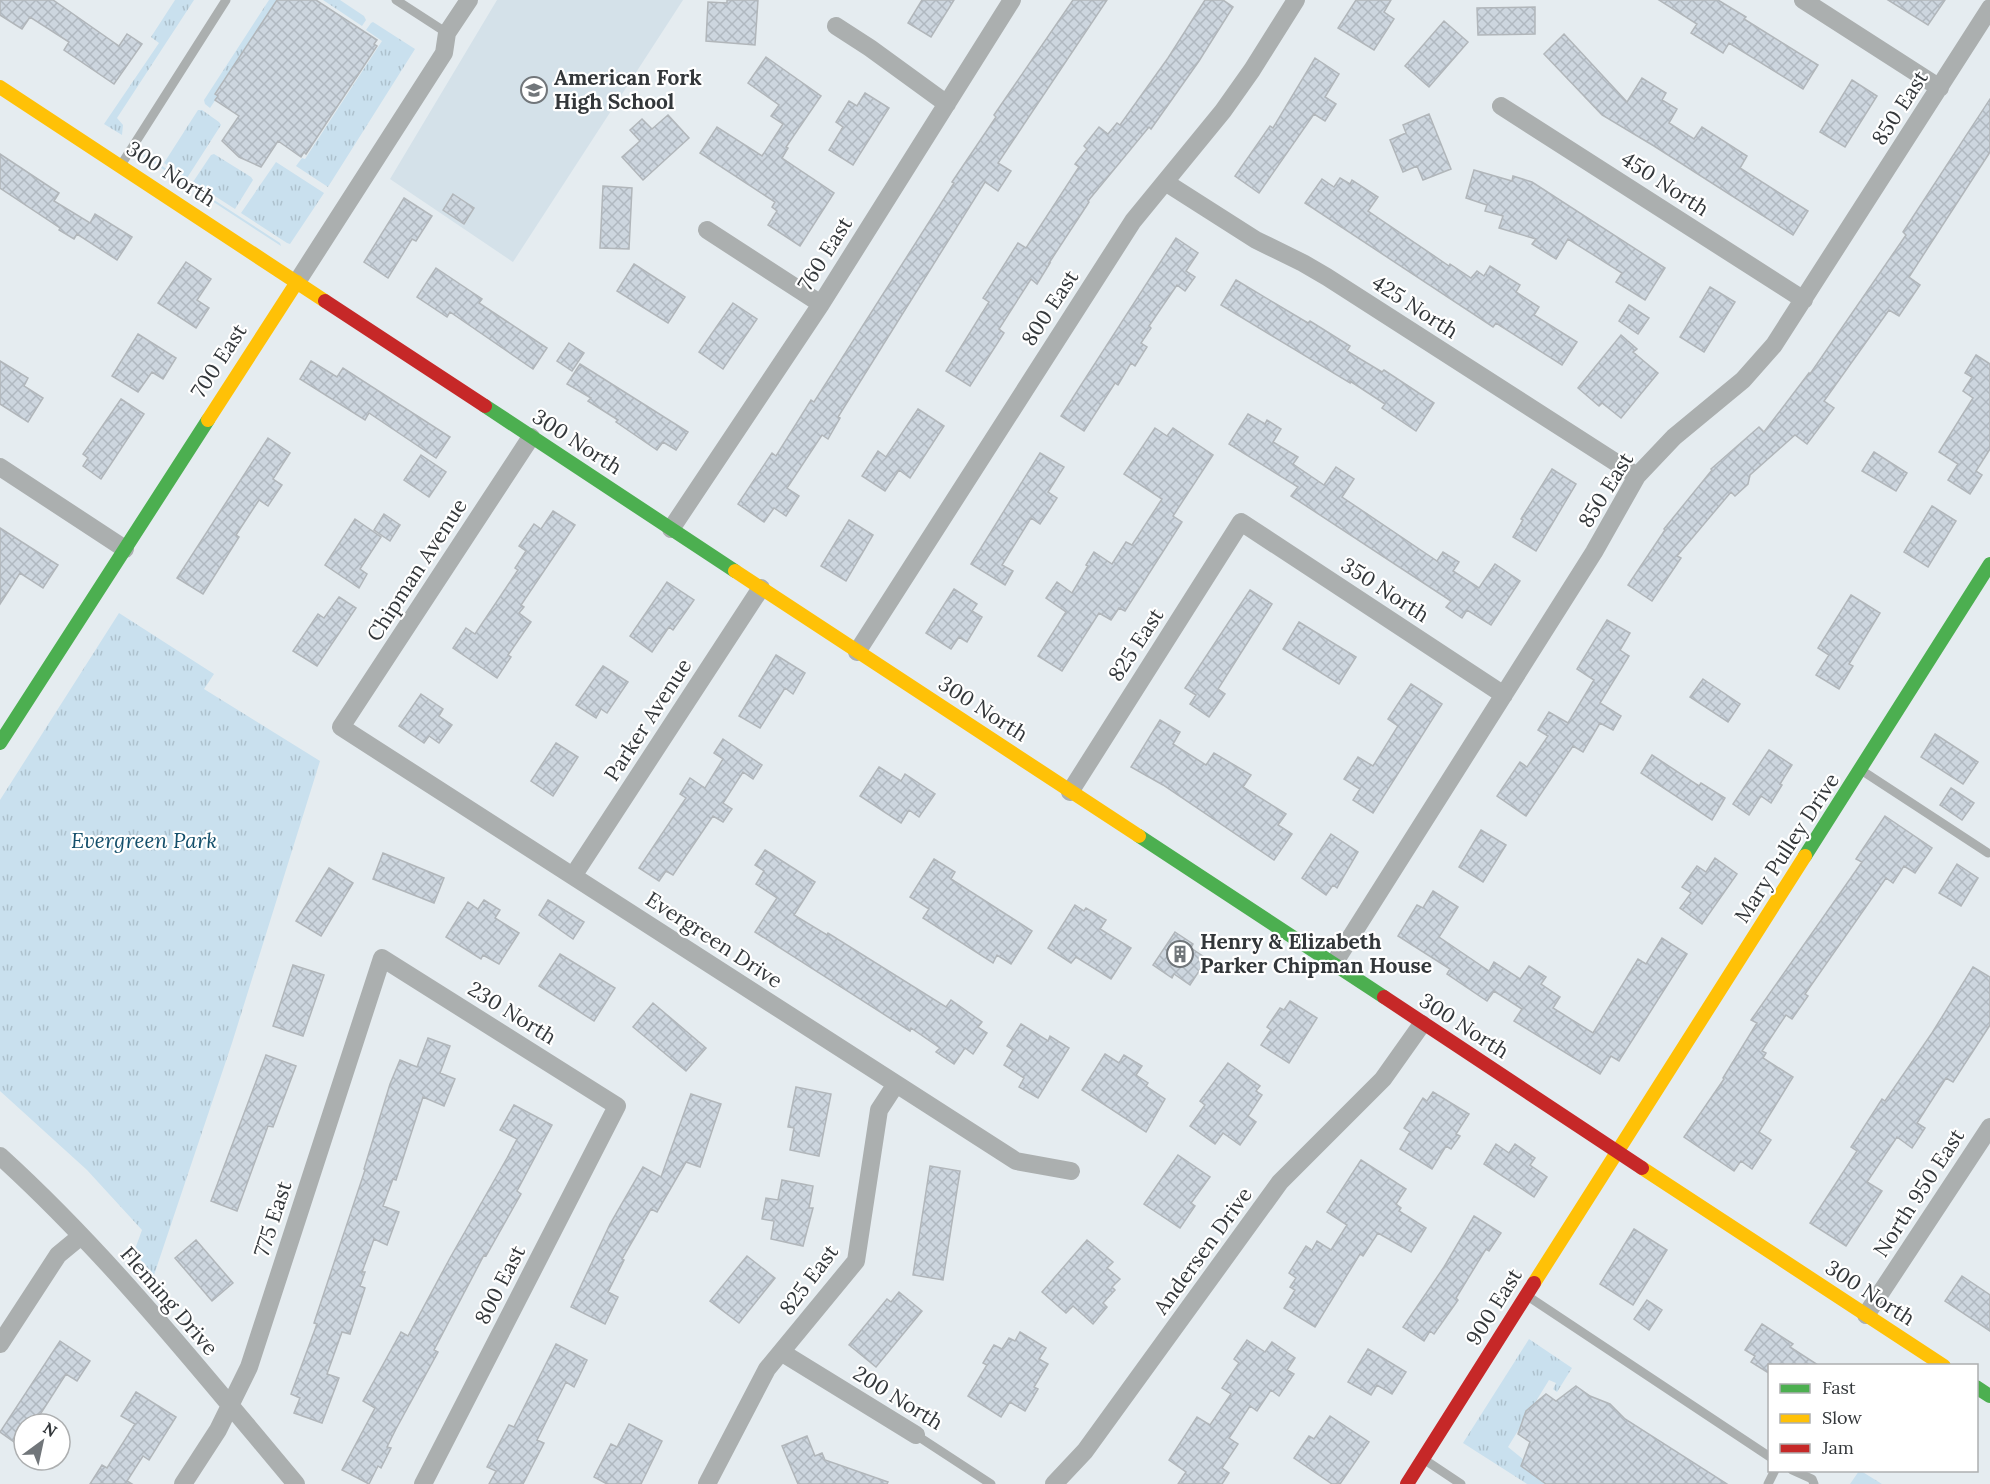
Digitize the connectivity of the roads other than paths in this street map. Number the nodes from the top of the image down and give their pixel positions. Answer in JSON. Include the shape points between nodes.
{"nodes":[{"id":1,"x":226,"y":0,"type":"edge"},
{"id":2,"x":396,"y":0,"type":"edge"},
{"id":3,"x":469,"y":0,"type":"edge"},
{"id":4,"x":1012,"y":0,"type":"edge"},
{"id":5,"x":1296,"y":0,"type":"edge"},
{"id":6,"x":1803,"y":0,"type":"edge"},
{"id":7,"x":1990,"y":8,"type":"edge"},
{"id":8,"x":836,"y":26,"type":"dead end"},
{"id":9,"x":447,"y":33,"type":"junction"},
{"id":10,"x":0,"y":87,"type":"edge"},
{"id":11,"x":1940,"y":88,"type":"junction"},
{"id":12,"x":946,"y":104,"type":"junction"},
{"id":13,"x":1501,"y":106,"type":"dead end"},
{"id":14,"x":120,"y":166,"type":"junction"},
{"id":15,"x":1165,"y":182,"type":"junction"},
{"id":16,"x":707,"y":230,"type":"dead end"},
{"id":17,"x":297,"y":282,"type":"junction"},
{"id":18,"x":1804,"y":300,"type":"junction"},
{"id":19,"x":821,"y":304,"type":"junction"},
{"id":20,"x":531,"y":437,"type":"junction"},
{"id":21,"x":0,"y":467,"type":"edge"},
{"id":22,"x":1637,"y":476,"type":"junction"},
{"id":23,"x":1241,"y":522,"type":"joint"},
{"id":24,"x":671,"y":529,"type":"junction"},
{"id":25,"x":125,"y":549,"type":"junction"},
{"id":26,"x":1990,"y":564,"type":"edge"},
{"id":27,"x":761,"y":588,"type":"junction"},
{"id":28,"x":857,"y":652,"type":"junction"},
{"id":29,"x":1504,"y":695,"type":"junction"},
{"id":30,"x":341,"y":728,"type":"joint"},
{"id":31,"x":0,"y":743,"type":"edge"},
{"id":32,"x":1861,"y":770,"type":"junction"},
{"id":33,"x":1070,"y":792,"type":"junction"},
{"id":34,"x":1988,"y":853,"type":"dead end"},
{"id":35,"x":573,"y":876,"type":"junction"},
{"id":36,"x":382,"y":958,"type":"joint"},
{"id":37,"x":1333,"y":965,"type":"junction"},
{"id":38,"x":1422,"y":1024,"type":"junction"},
{"id":39,"x":896,"y":1084,"type":"junction"},
{"id":40,"x":617,"y":1106,"type":"joint"},
{"id":41,"x":1990,"y":1127,"type":"edge"},
{"id":42,"x":1616,"y":1152,"type":"junction"},
{"id":43,"x":0,"y":1156,"type":"edge"},
{"id":44,"x":1071,"y":1171,"type":"dead end"},
{"id":45,"x":81,"y":1236,"type":"junction"},
{"id":46,"x":1526,"y":1296,"type":"junction"},
{"id":47,"x":1866,"y":1315,"type":"junction"},
{"id":48,"x":0,"y":1344,"type":"edge"},
{"id":49,"x":781,"y":1352,"type":"junction"},
{"id":50,"x":1942,"y":1364,"type":"edge"},
{"id":51,"x":230,"y":1406,"type":"junction"},
{"id":52,"x":916,"y":1436,"type":"joint"},
{"id":53,"x":1768,"y":1455,"type":"edge"},
{"id":54,"x":1423,"y":1458,"type":"junction"},
{"id":55,"x":1796,"y":1472,"type":"edge"},
{"id":56,"x":183,"y":1484,"type":"edge"},
{"id":57,"x":296,"y":1484,"type":"edge"},
{"id":58,"x":423,"y":1484,"type":"edge"},
{"id":59,"x":707,"y":1484,"type":"edge"},
{"id":60,"x":991,"y":1484,"type":"edge"},
{"id":61,"x":1054,"y":1484,"type":"edge"},
{"id":62,"x":1407,"y":1484,"type":"edge"},
{"id":63,"x":1461,"y":1484,"type":"edge"},
{"id":64,"x":1814,"y":1484,"type":"edge"}],
"edges":[{"from":1,"to":14,"type":"lane"},
{"from":2,"to":9,"type":"lane"},
{"from":3,"to":9,"type":"street","name":"700 East"},
{"from":4,"to":12,"type":"street","name":"760 East"},
{"from":5,"to":15,"type":"street","name":"800 East","via":[[1223,111]]},
{"from":6,"to":11,"type":"street"},
{"from":7,"to":11,"type":"street","name":"850 East"},
{"from":8,"to":12,"type":"street"},
{"from":9,"to":17,"type":"street","name":"700 East","via":[[444,53]]},
{"from":10,"to":14,"type":"street","name":"300 North"},
{"from":11,"to":18,"type":"street","name":"850 East"},
{"from":12,"to":19,"type":"street","name":"760 East"},
{"from":13,"to":18,"type":"street","name":"450 North"},
{"from":14,"to":17,"type":"street","name":"300 North"},
{"from":15,"to":22,"type":"street","name":"425 North","via":[[1256,240],[1303,262]]},
{"from":15,"to":28,"type":"street","name":"800 East","via":[[1133,221]]},
{"from":16,"to":19,"type":"street"},
{"from":17,"to":20,"type":"street","name":"300 North"},
{"from":17,"to":25,"type":"street","name":"700 East"},
{"from":18,"to":22,"type":"street","name":"850 East","via":[[1760,363],[1674,437]]},
{"from":19,"to":24,"type":"street","name":"760 East"},
{"from":20,"to":24,"type":"street","name":"300 North"},
{"from":20,"to":30,"type":"street","name":"Chipman Avenue"},
{"from":21,"to":25,"type":"street"},
{"from":22,"to":29,"type":"street","name":"850 East"},
{"from":23,"to":29,"type":"street","name":"350 North"},
{"from":23,"to":33,"type":"street","name":"825 East"},
{"from":24,"to":27,"type":"street","name":"300 North"},
{"from":25,"to":31,"type":"street","name":"700 East"},
{"from":26,"to":32,"type":"street","name":"Mary Pulley Drive"},
{"from":27,"to":28,"type":"street","name":"300 North"},
{"from":27,"to":35,"type":"street","name":"Parker Avenue"},
{"from":28,"to":33,"type":"street","name":"300 North"},
{"from":29,"to":37,"type":"street","name":"850 East"},
{"from":30,"to":35,"type":"street","name":"Evergreen Drive"},
{"from":32,"to":34,"type":"lane"},
{"from":32,"to":42,"type":"street","name":"Mary Pulley Drive"},
{"from":33,"to":37,"type":"street","name":"300 North"},
{"from":35,"to":39,"type":"street","name":"Evergreen Drive"},
{"from":36,"to":40,"type":"street","name":"230 North"},
{"from":36,"to":51,"type":"street","name":"775 East","via":[[249,1367]]},
{"from":37,"to":38,"type":"street","name":"300 North"},
{"from":38,"to":42,"type":"street","name":"300 North"},
{"from":38,"to":61,"type":"street","name":"Andersen Drive","via":[[1375,1087],[1280,1182],[1085,1451]]},
{"from":39,"to":44,"type":"street","name":"Evergreen Drive","via":[[1016,1161]]},
{"from":39,"to":49,"type":"street","name":"825 East","via":[[879,1110],[856,1261]]},
{"from":40,"to":58,"type":"street","name":"800 East"},
{"from":41,"to":47,"type":"street","name":"North 950 East"},
{"from":42,"to":46,"type":"street","name":"900 East"},
{"from":42,"to":47,"type":"street","name":"300 North"},
{"from":43,"to":45,"type":"street","name":"Fleming Drive"},
{"from":45,"to":48,"type":"street","via":[[58,1255]]},
{"from":45,"to":51,"type":"street","name":"Fleming Drive"},
{"from":46,"to":53,"type":"lane"},
{"from":46,"to":54,"type":"street","name":"900 East"},
{"from":47,"to":50,"type":"street","name":"300 North"},
{"from":49,"to":52,"type":"street","name":"200 North"},
{"from":49,"to":59,"type":"street","name":"825 East","via":[[767,1369]]},
{"from":51,"to":56,"type":"street","name":"775 East"},
{"from":51,"to":57,"type":"street","name":"Fleming Drive"},
{"from":52,"to":60,"type":"lane","name":"200 North"},
{"from":54,"to":62,"type":"street","name":"900 East"},
{"from":54,"to":63,"type":"lane"},
{"from":55,"to":64,"type":"lane"}]}
